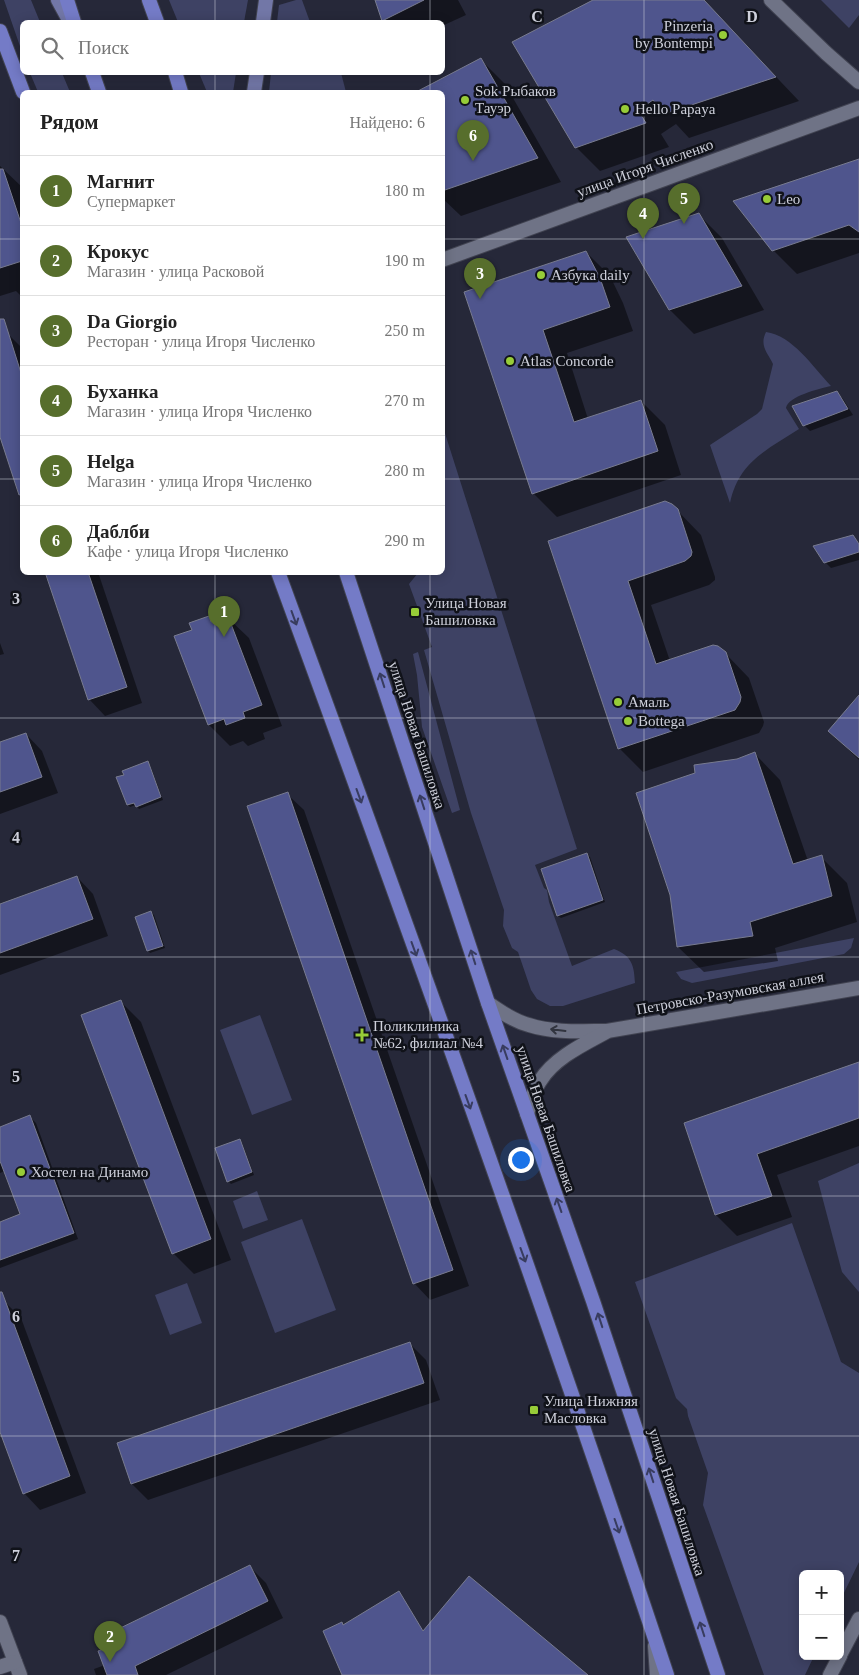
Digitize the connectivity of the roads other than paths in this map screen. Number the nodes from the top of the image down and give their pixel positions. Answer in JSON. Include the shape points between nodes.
{"nodes":[{"id":1,"x":58,"y":0,"type":"edge"},
{"id":2,"x":67,"y":0,"type":"edge"},
{"id":3,"x":150,"y":0,"type":"edge"},
{"id":4,"x":266,"y":0,"type":"edge"},
{"id":5,"x":770,"y":0,"type":"edge"},
{"id":6,"x":69,"y":20,"type":"edge"},
{"id":7,"x":73,"y":20,"type":"edge"},
{"id":8,"x":156,"y":20,"type":"edge"},
{"id":9,"x":263,"y":20,"type":"edge"},
{"id":10,"x":0,"y":31,"type":"edge"},
{"id":11,"x":93,"y":75,"type":"edge"},
{"id":12,"x":175,"y":75,"type":"edge"},
{"id":13,"x":257,"y":75,"type":"edge"},
{"id":14,"x":859,"y":82,"type":"edge"},
{"id":15,"x":22,"y":90,"type":"edge"},
{"id":16,"x":98,"y":90,"type":"edge"},
{"id":17,"x":180,"y":90,"type":"edge"},
{"id":18,"x":254,"y":90,"type":"edge"},
{"id":19,"x":859,"y":108,"type":"edge"},
{"id":20,"x":445,"y":259,"type":"edge"},
{"id":21,"x":279,"y":575,"type":"edge"},
{"id":22,"x":347,"y":575,"type":"edge"},
{"id":23,"x":859,"y":988,"type":"edge"},
{"id":24,"x":488,"y":1003,"type":"junction"},
{"id":25,"x":607,"y":1031,"type":"junction"},
{"id":26,"x":527,"y":1114,"type":"junction"},
{"id":27,"x":859,"y":1619,"type":"edge"},
{"id":28,"x":0,"y":1622,"type":"edge"},
{"id":29,"x":654,"y":1636,"type":"junction"},
{"id":30,"x":844,"y":1648,"type":"edge"},
{"id":31,"x":838,"y":1660,"type":"edge"},
{"id":32,"x":15,"y":1662,"type":"junction"},
{"id":33,"x":0,"y":1667,"type":"edge"},
{"id":34,"x":20,"y":1675,"type":"edge"},
{"id":35,"x":657,"y":1675,"type":"edge"},
{"id":36,"x":667,"y":1675,"type":"edge"},
{"id":37,"x":718,"y":1675,"type":"edge"},
{"id":38,"x":830,"y":1675,"type":"edge"}],
"edges":[{"from":1,"to":6,"type":"main road"},
{"from":2,"to":7,"type":"main road"},
{"from":3,"to":8,"type":"main road"},
{"from":4,"to":9,"type":"main road"},
{"from":5,"to":14,"type":"street"},
{"from":10,"to":15,"type":"main road"},
{"from":11,"to":16,"type":"main road"},
{"from":12,"to":17,"type":"main road"},
{"from":13,"to":18,"type":"main road"},
{"from":19,"to":20,"type":"street","name":"улица Игоря Численко"},
{"from":21,"to":29,"type":"main road","one_way":true,"via":[[596,1464]]},
{"from":24,"to":22,"type":"main road","name":"улица Новая Башиловка","one_way":true},
{"from":23,"to":25,"type":"street","name":"Петровско-Разумовская аллея"},
{"from":25,"to":24,"type":"street","name":"Петровско-Разумовская аллея","one_way":true,"via":[[564,1031],[530,1026]]},
{"from":26,"to":24,"type":"main road","name":"улица Новая Башиловка","one_way":true},
{"from":25,"to":26,"type":"street","name":"Петровско-Разумовская аллея","via":[[554,1065],[540,1080]]},
{"from":37,"to":26,"type":"main road","name":"улица Новая Башиловка","one_way":true},
{"from":27,"to":30,"type":"street"},
{"from":28,"to":32,"type":"street"},
{"from":29,"to":35,"type":"street"},
{"from":29,"to":36,"type":"main road"},
{"from":31,"to":38,"type":"street"},
{"from":32,"to":33,"type":"street"},
{"from":32,"to":34,"type":"street"}]}
